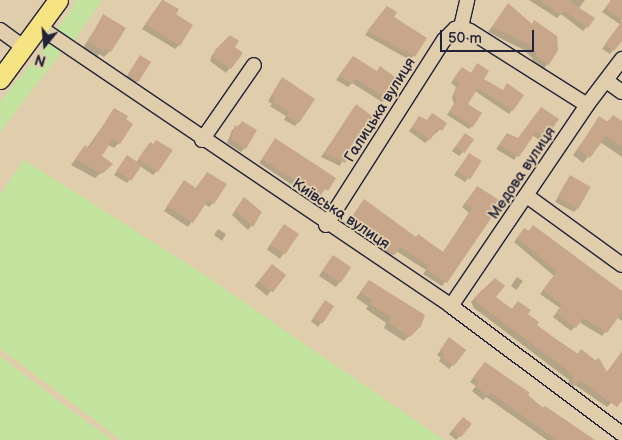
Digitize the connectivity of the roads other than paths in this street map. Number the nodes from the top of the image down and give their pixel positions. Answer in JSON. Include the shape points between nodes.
{"nodes":[{"id":1,"x":58,"y":0,"type":"edge"},
{"id":2,"x":467,"y":0,"type":"edge"},
{"id":3,"x":38,"y":26,"type":"junction"},
{"id":4,"x":466,"y":29,"type":"junction"},
{"id":5,"x":0,"y":31,"type":"edge"},
{"id":6,"x":25,"y":45,"type":"junction"},
{"id":7,"x":622,"y":59,"type":"edge"},
{"id":8,"x":254,"y":65,"type":"dead end"},
{"id":9,"x":0,"y":79,"type":"edge"},
{"id":10,"x":608,"y":82,"type":"junction"},
{"id":11,"x":622,"y":92,"type":"edge"},
{"id":12,"x":587,"y":105,"type":"junction"},
{"id":13,"x":202,"y":140,"type":"junction"},
{"id":14,"x":527,"y":196,"type":"junction"},
{"id":15,"x":326,"y":225,"type":"junction"},
{"id":16,"x":622,"y":265,"type":"edge"},
{"id":17,"x":451,"y":306,"type":"junction"},
{"id":18,"x":622,"y":434,"type":"edge"}],
"edges":[{"from":1,"to":3,"type":"main road"},
{"from":2,"to":4,"type":"street"},
{"from":3,"to":6,"type":"main road"},
{"from":3,"to":13,"type":"street","name":"Київська вулиця"},
{"from":4,"to":12,"type":"street"},
{"from":4,"to":15,"type":"street","name":"Галицька вулиця","via":[[444,40]]},
{"from":5,"to":6,"type":"street"},
{"from":6,"to":9,"type":"main road"},
{"from":7,"to":10,"type":"street","name":"Медова вулиця"},
{"from":8,"to":13,"type":"street"},
{"from":10,"to":11,"type":"street"},
{"from":10,"to":12,"type":"street","name":"Медова вулиця"},
{"from":12,"to":14,"type":"street","name":"Медова вулиця"},
{"from":13,"to":15,"type":"street","name":"Київська вулиця"},
{"from":14,"to":16,"type":"street"},
{"from":14,"to":17,"type":"street","name":"Медова вулиця"},
{"from":15,"to":17,"type":"street","name":"Київська вулиця"},
{"from":17,"to":18,"type":"street","name":"Київська вулиця"}]}
